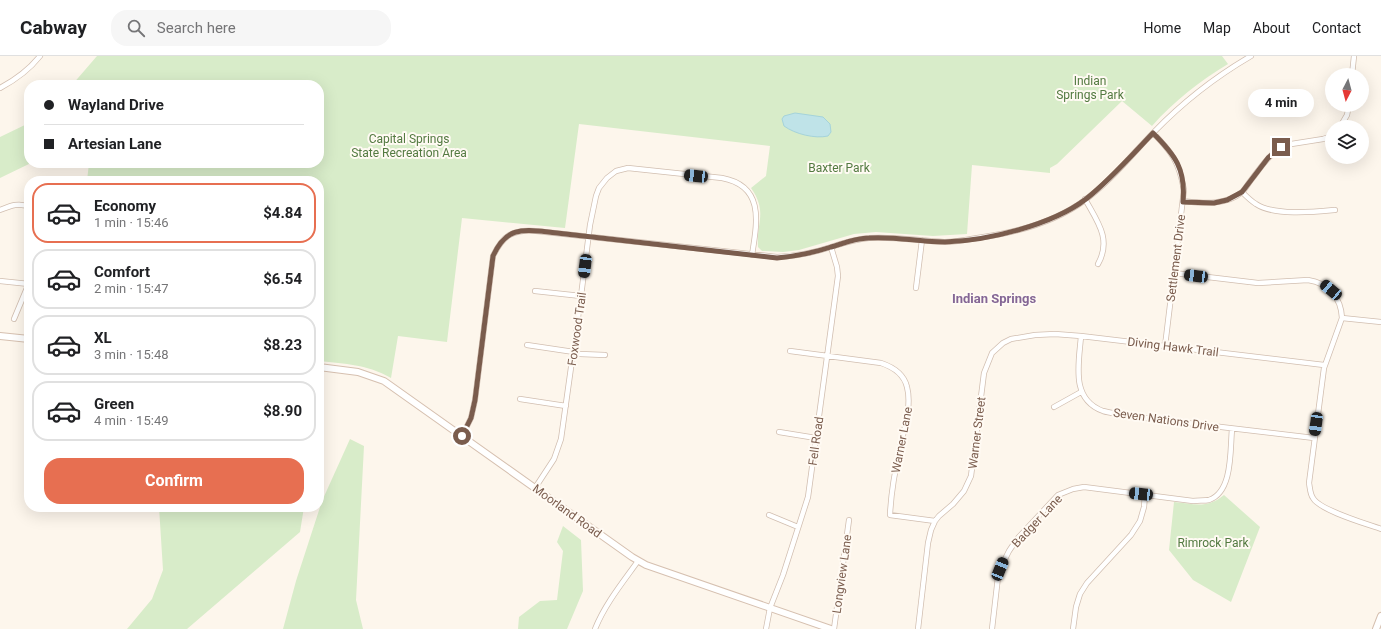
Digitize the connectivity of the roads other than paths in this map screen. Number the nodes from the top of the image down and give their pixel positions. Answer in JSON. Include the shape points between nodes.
{"nodes":[{"id":1,"x":40,"y":56,"type":"edge"},
{"id":2,"x":1251,"y":56,"type":"edge"},
{"id":3,"x":1354,"y":56,"type":"edge"},
{"id":4,"x":1353,"y":68,"type":"edge"},
{"id":5,"x":0,"y":88,"type":"edge"},
{"id":6,"x":1153,"y":133,"type":"junction"},
{"id":7,"x":1325,"y":138,"type":"edge"},
{"id":8,"x":1242,"y":192,"type":"junction"},
{"id":9,"x":1085,"y":199,"type":"junction"},
{"id":10,"x":1183,"y":202,"type":"junction"},
{"id":11,"x":24,"y":205,"type":"edge"},
{"id":12,"x":0,"y":210,"type":"edge"},
{"id":13,"x":1335,"y":210,"type":"dead end"},
{"id":14,"x":589,"y":236,"type":"junction"},
{"id":15,"x":922,"y":240,"type":"junction"},
{"id":16,"x":831,"y":247,"type":"junction"},
{"id":17,"x":752,"y":255,"type":"junction"},
{"id":18,"x":1098,"y":264,"type":"dead end"},
{"id":19,"x":1174,"y":273,"type":"junction"},
{"id":20,"x":0,"y":281,"type":"edge"},
{"id":21,"x":24,"y":283,"type":"edge"},
{"id":22,"x":916,"y":288,"type":"dead end"},
{"id":23,"x":536,"y":291,"type":"dead end"},
{"id":24,"x":24,"y":296,"type":"edge"},
{"id":25,"x":582,"y":296,"type":"junction"},
{"id":26,"x":1342,"y":318,"type":"junction"},
{"id":27,"x":14,"y":319,"type":"dead end"},
{"id":28,"x":1381,"y":322,"type":"edge"},
{"id":29,"x":0,"y":336,"type":"edge"},
{"id":30,"x":1081,"y":336,"type":"junction"},
{"id":31,"x":24,"y":338,"type":"edge"},
{"id":32,"x":1021,"y":338,"type":"joint"},
{"id":33,"x":527,"y":345,"type":"dead end"},
{"id":34,"x":1165,"y":346,"type":"junction"},
{"id":35,"x":790,"y":350,"type":"dead end"},
{"id":36,"x":574,"y":352,"type":"junction"},
{"id":37,"x":605,"y":355,"type":"dead end"},
{"id":38,"x":827,"y":355,"type":"junction"},
{"id":39,"x":1324,"y":365,"type":"junction"},
{"id":40,"x":324,"y":368,"type":"edge"},
{"id":41,"x":1081,"y":392,"type":"junction"},
{"id":42,"x":520,"y":399,"type":"dead end"},
{"id":43,"x":566,"y":406,"type":"junction"},
{"id":44,"x":1054,"y":407,"type":"dead end"},
{"id":45,"x":1232,"y":429,"type":"junction"},
{"id":46,"x":779,"y":432,"type":"dead end"},
{"id":47,"x":462,"y":436,"type":"junction"},
{"id":48,"x":816,"y":438,"type":"junction"},
{"id":49,"x":1314,"y":438,"type":"junction"},
{"id":50,"x":536,"y":488,"type":"junction"},
{"id":51,"x":1146,"y":495,"type":"junction"},
{"id":52,"x":769,"y":515,"type":"dead end"},
{"id":53,"x":849,"y":520,"type":"dead end"},
{"id":54,"x":935,"y":521,"type":"junction"},
{"id":55,"x":798,"y":526,"type":"junction"},
{"id":56,"x":1381,"y":529,"type":"edge"},
{"id":57,"x":638,"y":561,"type":"junction"},
{"id":58,"x":770,"y":608,"type":"junction"},
{"id":59,"x":1381,"y":616,"type":"edge"},
{"id":60,"x":596,"y":629,"type":"edge"},
{"id":61,"x":766,"y":629,"type":"edge"},
{"id":62,"x":831,"y":629,"type":"edge"},
{"id":63,"x":834,"y":629,"type":"edge"},
{"id":64,"x":918,"y":629,"type":"edge"},
{"id":65,"x":992,"y":629,"type":"edge"},
{"id":66,"x":1073,"y":629,"type":"edge"},
{"id":67,"x":1376,"y":629,"type":"edge"}],
"edges":[{"from":1,"to":5,"type":"street","via":[[19,77]]},
{"from":2,"to":6,"type":"street","via":[[1191,97]]},
{"from":3,"to":4,"type":"street"},
{"from":6,"to":9,"type":"street","via":[[1108,180]]},
{"from":6,"to":10,"type":"street","name":"Settlement Drive","via":[[1175,158],[1181,173]]},
{"from":7,"to":8,"type":"street","via":[[1281,147],[1268,158]]},
{"from":8,"to":10,"type":"street","via":[[1214,203]]},
{"from":8,"to":13,"type":"street","via":[[1255,204],[1266,209],[1300,212]]},
{"from":9,"to":15,"type":"street","via":[[1050,219],[1010,232],[958,241]]},
{"from":9,"to":18,"type":"street","via":[[1104,236],[1104,246]]},
{"from":10,"to":19,"type":"street","name":"Settlement Drive"},
{"from":11,"to":12,"type":"street","via":[[12,205]]},
{"from":14,"to":17,"type":"street"},
{"from":14,"to":17,"type":"street","name":"Foxwood Trail","via":[[599,188],[616,171],[628,168],[722,178],[744,187],[754,201],[756,209]]},
{"from":14,"to":25,"type":"street","name":"Foxwood Trail"},
{"from":14,"to":47,"type":"street","via":[[524,230],[508,236],[499,244],[493,256],[475,400],[471,418]]},
{"from":15,"to":16,"type":"street","via":[[867,238]]},
{"from":15,"to":22,"type":"street"},
{"from":16,"to":17,"type":"street","via":[[777,258]]},
{"from":16,"to":38,"type":"street","name":"Fell Road","via":[[838,276]]},
{"from":19,"to":26,"type":"street","via":[[1258,283],[1302,279],[1316,281],[1324,284],[1336,296]]},
{"from":19,"to":34,"type":"street","name":"Settlement Drive"},
{"from":20,"to":21,"type":"street"},
{"from":23,"to":25,"type":"street"},
{"from":24,"to":27,"type":"street"},
{"from":25,"to":36,"type":"street","name":"Foxwood Trail"},
{"from":26,"to":28,"type":"street"},
{"from":26,"to":39,"type":"street"},
{"from":29,"to":31,"type":"street"},
{"from":30,"to":32,"type":"street","name":"Diving Hawk Trail","via":[[1055,334]]},
{"from":30,"to":34,"type":"street","name":"Diving Hawk Trail"},
{"from":30,"to":41,"type":"street"},
{"from":32,"to":54,"type":"street","name":"Warner Street","via":[[1003,343],[991,354],[984,373],[971,476],[964,491]]},
{"from":33,"to":36,"type":"street"},
{"from":34,"to":39,"type":"street","name":"Diving Hawk Trail"},
{"from":35,"to":38,"type":"street"},
{"from":36,"to":37,"type":"street"},
{"from":36,"to":43,"type":"street","name":"Foxwood Trail"},
{"from":38,"to":48,"type":"street","name":"Fell Road"},
{"from":38,"to":54,"type":"street","name":"Warner Lane","via":[[881,363],[894,368],[900,374],[907,387],[909,401],[890,515]]},
{"from":39,"to":49,"type":"street"},
{"from":40,"to":47,"type":"street","name":"Moorland Road","via":[[358,372],[384,381]]},
{"from":41,"to":44,"type":"street"},
{"from":41,"to":45,"type":"street","name":"Seven Nations Drive","via":[[1086,400],[1103,411]]},
{"from":42,"to":43,"type":"street"},
{"from":43,"to":50,"type":"street","name":"Foxwood Trail","via":[[557,454]]},
{"from":45,"to":49,"type":"street","name":"Seven Nations Drive"},
{"from":45,"to":51,"type":"street","name":"Badger Lane","via":[[1227,478],[1218,495],[1208,500],[1193,501]]},
{"from":46,"to":48,"type":"street"},
{"from":47,"to":50,"type":"street","name":"Moorland Road"},
{"from":48,"to":55,"type":"street","name":"Fell Road","via":[[808,497]]},
{"from":49,"to":56,"type":"street","via":[[1309,483],[1317,503]]},
{"from":50,"to":57,"type":"street","name":"Moorland Road"},
{"from":51,"to":65,"type":"street","name":"Badger Lane","via":[[1084,487],[1058,495],[1017,540],[1004,559],[998,578]]},
{"from":51,"to":66,"type":"street","via":[[1140,521],[1131,535],[1080,594]]},
{"from":52,"to":55,"type":"street"},
{"from":53,"to":63,"type":"street","name":"Longview Lane"},
{"from":54,"to":64,"type":"street","name":"Warner Street","via":[[928,543]]},
{"from":55,"to":58,"type":"street","name":"Fell Road"},
{"from":57,"to":58,"type":"street","name":"Moorland Road"},
{"from":57,"to":60,"type":"street","via":[[608,604]]},
{"from":58,"to":61,"type":"street","name":"Fell Road"},
{"from":58,"to":62,"type":"street","name":"Moorland Road"},
{"from":59,"to":67,"type":"street"}]}
